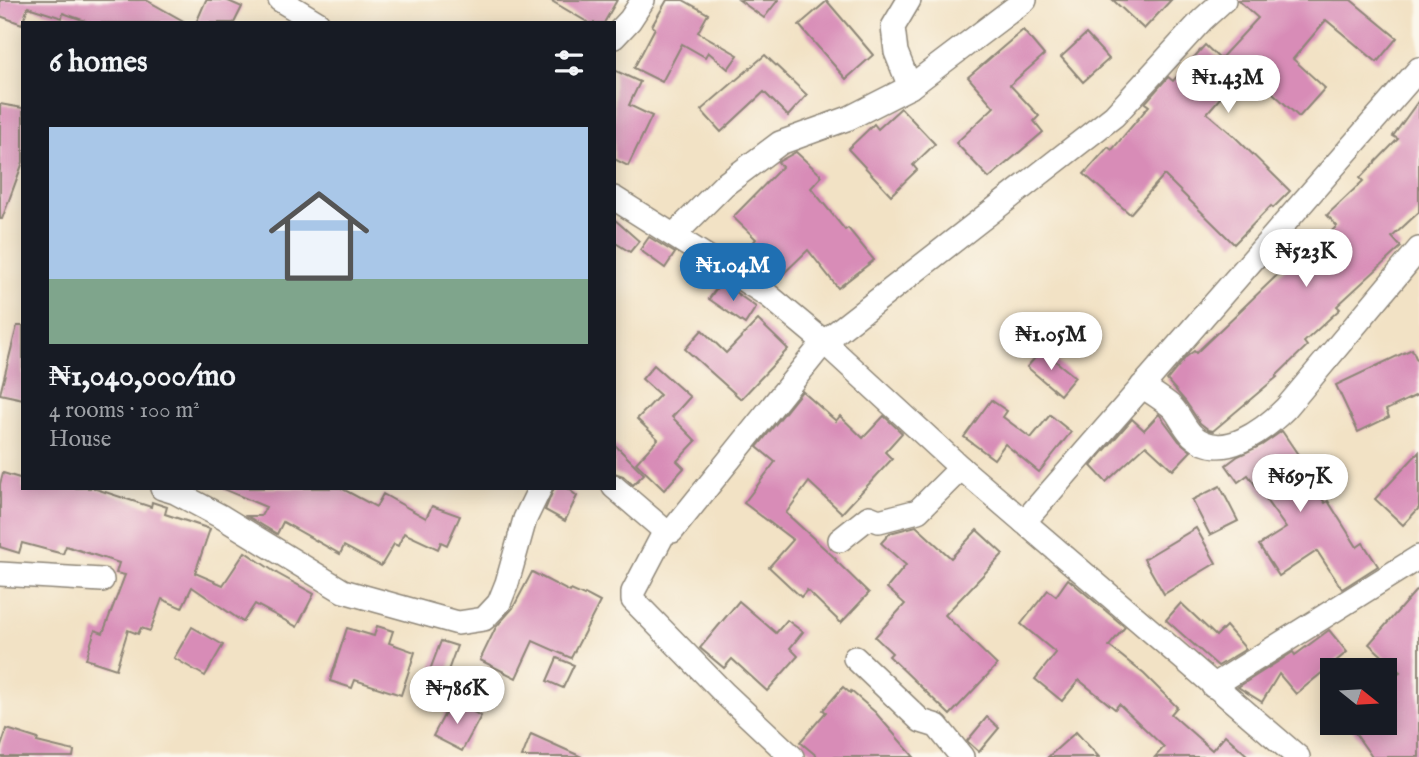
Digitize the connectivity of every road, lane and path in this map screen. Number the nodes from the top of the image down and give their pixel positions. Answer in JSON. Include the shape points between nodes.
{"nodes":[{"id":1,"x":280,"y":0,"type":"edge"},
{"id":2,"x":643,"y":0,"type":"edge"},
{"id":3,"x":909,"y":0,"type":"edge"},
{"id":4,"x":1025,"y":0,"type":"edge"},
{"id":5,"x":1224,"y":0,"type":"edge"},
{"id":6,"x":315,"y":21,"type":"edge"},
{"id":7,"x":616,"y":35,"type":"edge"},
{"id":8,"x":1419,"y":69,"type":"edge"},
{"id":9,"x":910,"y":87,"type":"junction"},
{"id":10,"x":616,"y":199,"type":"edge"},
{"id":11,"x":674,"y":235,"type":"junction"},
{"id":12,"x":1419,"y":249,"type":"edge"},
{"id":13,"x":824,"y":342,"type":"junction"},
{"id":14,"x":1142,"y":386,"type":"junction"},
{"id":15,"x":961,"y":468,"type":"junction"},
{"id":16,"x":616,"y":489,"type":"edge"},
{"id":17,"x":168,"y":490,"type":"edge"},
{"id":18,"x":539,"y":490,"type":"edge"},
{"id":19,"x":1024,"y":523,"type":"junction"},
{"id":20,"x":665,"y":531,"type":"junction"},
{"id":21,"x":840,"y":540,"type":"dead end"},
{"id":22,"x":1419,"y":557,"type":"edge"},
{"id":23,"x":0,"y":574,"type":"edge"},
{"id":24,"x":102,"y":580,"type":"dead end"},
{"id":25,"x":855,"y":658,"type":"dead end"},
{"id":26,"x":1213,"y":686,"type":"junction"},
{"id":27,"x":792,"y":757,"type":"edge"},
{"id":28,"x":962,"y":757,"type":"edge"},
{"id":29,"x":1298,"y":757,"type":"edge"}],
"edges":[{"from":1,"to":6,"type":"street"},
{"from":2,"to":7,"type":"street"},
{"from":3,"to":9,"type":"street","via":[[893,27],[896,52]]},
{"from":4,"to":9,"type":"street"},
{"from":5,"to":13,"type":"street","via":[[1114,116]]},
{"from":8,"to":14,"type":"street"},
{"from":9,"to":11,"type":"street","via":[[849,118],[780,143],[724,185]]},
{"from":10,"to":11,"type":"street"},
{"from":11,"to":13,"type":"street","via":[[769,296]]},
{"from":12,"to":14,"type":"street","via":[[1286,408],[1248,437],[1225,446],[1209,444],[1193,436],[1173,409]]},
{"from":13,"to":15,"type":"street"},
{"from":13,"to":20,"type":"street","via":[[672,531]]},
{"from":14,"to":19,"type":"street"},
{"from":15,"to":19,"type":"street"},
{"from":15,"to":21,"type":"street","via":[[918,512],[879,521],[869,517]]},
{"from":16,"to":20,"type":"street"},
{"from":17,"to":18,"type":"street","via":[[343,591],[458,623],[484,619],[499,603],[525,519]]},
{"from":19,"to":26,"type":"street"},
{"from":20,"to":27,"type":"street","via":[[632,592],[633,600]]},
{"from":22,"to":26,"type":"street"},
{"from":23,"to":24,"type":"street"},
{"from":25,"to":28,"type":"street","via":[[921,721],[937,726]]},
{"from":26,"to":29,"type":"street"}]}
